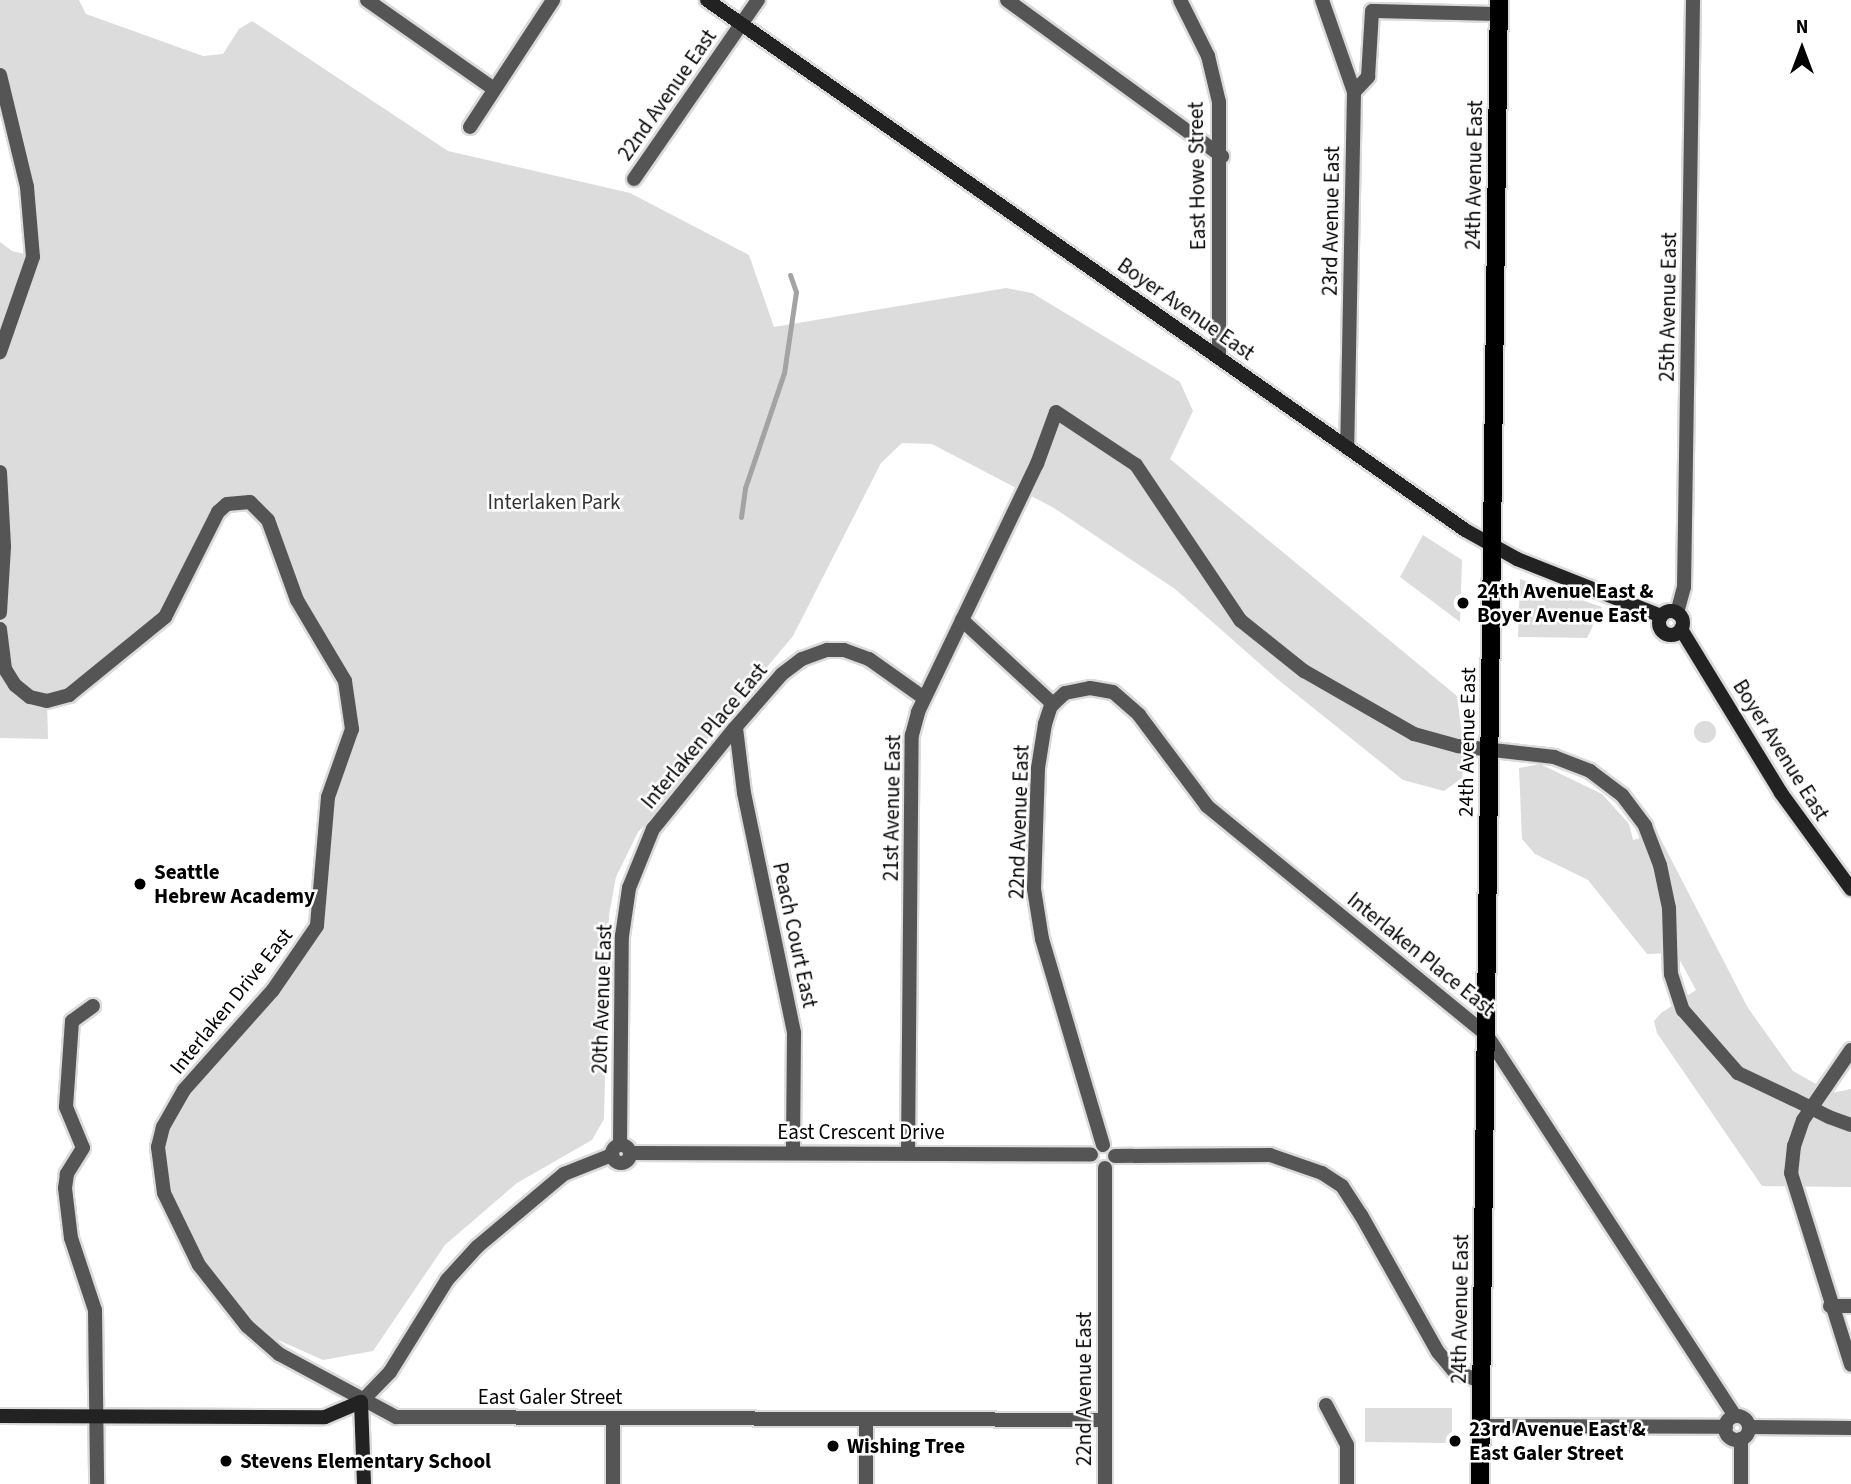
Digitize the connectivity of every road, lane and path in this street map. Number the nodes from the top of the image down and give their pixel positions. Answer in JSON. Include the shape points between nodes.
{"nodes":[{"id":1,"x":367,"y":0,"type":"edge"},
{"id":2,"x":553,"y":0,"type":"edge"},
{"id":3,"x":707,"y":0,"type":"edge"},
{"id":4,"x":758,"y":0,"type":"edge"},
{"id":5,"x":1007,"y":0,"type":"edge"},
{"id":6,"x":1180,"y":0,"type":"edge"},
{"id":7,"x":1322,"y":0,"type":"edge"},
{"id":8,"x":1693,"y":0,"type":"edge"},
{"id":9,"x":1499,"y":7,"type":"edge"},
{"id":10,"x":741,"y":24,"type":"junction"},
{"id":11,"x":0,"y":75,"type":"edge"},
{"id":12,"x":494,"y":89,"type":"junction"},
{"id":13,"x":1354,"y":92,"type":"junction"},
{"id":14,"x":470,"y":127,"type":"dead end"},
{"id":15,"x":1222,"y":156,"type":"junction"},
{"id":16,"x":634,"y":179,"type":"dead end"},
{"id":17,"x":0,"y":352,"type":"edge"},
{"id":18,"x":1219,"y":358,"type":"junction"},
{"id":19,"x":1348,"y":448,"type":"junction"},
{"id":20,"x":0,"y":472,"type":"edge"},
{"id":21,"x":1493,"y":547,"type":"junction"},
{"id":22,"x":0,"y":612,"type":"edge"},
{"id":23,"x":1677,"y":613,"type":"junction"},
{"id":24,"x":1661,"y":616,"type":"junction"},
{"id":25,"x":962,"y":620,"type":"junction"},
{"id":26,"x":0,"y":629,"type":"edge"},
{"id":27,"x":1681,"y":629,"type":"junction"},
{"id":28,"x":924,"y":698,"type":"junction"},
{"id":29,"x":1053,"y":704,"type":"junction"},
{"id":30,"x":736,"y":728,"type":"junction"},
{"id":31,"x":1489,"y":748,"type":"junction"},
{"id":32,"x":640,"y":857,"type":"joint"},
{"id":33,"x":1851,"y":889,"type":"edge"},
{"id":34,"x":93,"y":1006,"type":"dead end"},
{"id":35,"x":1486,"y":1034,"type":"junction"},
{"id":36,"x":1851,"y":1050,"type":"edge"},
{"id":37,"x":1851,"y":1125,"type":"edge"},
{"id":38,"x":1103,"y":1145,"type":"junction"},
{"id":39,"x":621,"y":1151,"type":"junction"},
{"id":40,"x":793,"y":1153,"type":"junction"},
{"id":41,"x":908,"y":1153,"type":"junction"},
{"id":42,"x":1091,"y":1156,"type":"junction"},
{"id":43,"x":1115,"y":1156,"type":"junction"},
{"id":44,"x":1105,"y":1168,"type":"junction"},
{"id":45,"x":1830,"y":1307,"type":"junction"},
{"id":46,"x":1851,"y":1307,"type":"edge"},
{"id":47,"x":1851,"y":1365,"type":"edge"},
{"id":48,"x":1482,"y":1382,"type":"junction"},
{"id":49,"x":361,"y":1402,"type":"junction"},
{"id":50,"x":1326,"y":1405,"type":"dead end"},
{"id":51,"x":0,"y":1416,"type":"edge"},
{"id":52,"x":98,"y":1416,"type":"junction"},
{"id":53,"x":613,"y":1418,"type":"junction"},
{"id":54,"x":866,"y":1419,"type":"junction"},
{"id":55,"x":1105,"y":1420,"type":"junction"},
{"id":56,"x":1731,"y":1422,"type":"junction"},
{"id":57,"x":1481,"y":1426,"type":"junction"},
{"id":58,"x":1851,"y":1428,"type":"edge"},
{"id":59,"x":1745,"y":1433,"type":"junction"},
{"id":60,"x":97,"y":1484,"type":"edge"},
{"id":61,"x":364,"y":1484,"type":"edge"},
{"id":62,"x":613,"y":1484,"type":"edge"},
{"id":63,"x":866,"y":1484,"type":"edge"},
{"id":64,"x":1105,"y":1484,"type":"edge"},
{"id":65,"x":1347,"y":1484,"type":"edge"},
{"id":66,"x":1480,"y":1484,"type":"edge"},
{"id":67,"x":1741,"y":1484,"type":"edge"}],
"edges":[{"from":1,"to":12,"type":"street"},
{"from":2,"to":12,"type":"street"},
{"from":3,"to":10,"type":"street","name":"Boyer Avenue East"},
{"from":4,"to":10,"type":"street","name":"22nd Avenue East"},
{"from":5,"to":15,"type":"street"},
{"from":6,"to":15,"type":"street","name":"East Howe Street","via":[[1208,56],[1219,102]]},
{"from":7,"to":13,"type":"street","name":"23rd Avenue East"},
{"from":8,"to":23,"type":"street","name":"25th Avenue East","via":[[1684,587]]},
{"from":9,"to":13,"type":"street","via":[[1372,10],[1368,77]]},
{"from":9,"to":21,"type":"main road","name":"24th Avenue East"},
{"from":10,"to":16,"type":"street","name":"22nd Avenue East"},
{"from":10,"to":18,"type":"street","name":"Boyer Avenue East"},
{"from":11,"to":17,"type":"street","via":[[27,187],[33,257]]},
{"from":12,"to":14,"type":"street"},
{"from":13,"to":19,"type":"street","name":"23rd Avenue East"},
{"from":15,"to":18,"type":"street","name":"East Howe Street"},
{"from":18,"to":19,"type":"street","name":"Boyer Avenue East"},
{"from":19,"to":21,"type":"street","name":"Boyer Avenue East"},
{"from":20,"to":22,"type":"street"},
{"from":21,"to":24,"type":"street","name":"Boyer Avenue East"},
{"from":21,"to":31,"type":"main road","name":"24th Avenue East"},
{"from":23,"to":24,"type":"street"},
{"from":23,"to":27,"type":"street"},
{"from":24,"to":27,"type":"street","via":[[1663,632],[1674,635]]},
{"from":25,"to":28,"type":"street","name":"21st Avenue East"},
{"from":25,"to":29,"type":"street"},
{"from":25,"to":31,"type":"street","name":"21st Avenue East","via":[[1037,464],[1056,412],[1121,453],[1146,475],[1224,600],[1278,652],[1401,729],[1458,746]]},
{"from":26,"to":49,"type":"street","name":"Interlaken Drive East","via":[[5,669],[15,685],[30,697],[47,701],[69,695],[165,617],[218,512],[227,504],[250,502],[268,520],[297,600],[337,661],[351,704],[352,729],[328,797],[317,926],[273,990],[173,1107],[158,1147],[158,1168],[164,1193],[199,1265],[247,1326],[279,1354]]},
{"from":27,"to":33,"type":"street","name":"Boyer Avenue East","via":[[1781,793]]},
{"from":28,"to":30,"type":"street","name":"Interlaken Place East","via":[[869,659],[844,650],[827,650],[802,659],[782,674]]},
{"from":28,"to":41,"type":"street","name":"21st Avenue East","via":[[912,735]]},
{"from":29,"to":35,"type":"street","name":"Interlaken Place East","via":[[1065,693],[1090,688],[1113,692],[1139,715],[1207,806]]},
{"from":29,"to":38,"type":"street","name":"22nd Avenue East","via":[[1038,768],[1034,889],[1042,939]]},
{"from":30,"to":32,"type":"street","name":"Interlaken Place East","via":[[653,830]]},
{"from":30,"to":40,"type":"street","name":"Peach Court East","via":[[744,793],[794,1033]]},
{"from":31,"to":35,"type":"main road","name":"24th Avenue East"},
{"from":31,"to":37,"type":"street","bridge":true,"via":[[1567,761],[1605,780],[1629,803],[1645,826],[1660,865],[1669,908],[1671,974],[1683,1010],[1743,1078]]},
{"from":32,"to":39,"type":"street","name":"20th Avenue East","via":[[629,888],[622,936]]},
{"from":34,"to":52,"type":"street","via":[[72,1021],[66,1107],[83,1148],[67,1174],[65,1188],[71,1238],[95,1310]]},
{"from":35,"to":48,"type":"main road","name":"24th Avenue East"},
{"from":35,"to":56,"type":"street","name":"Interlaken Place East"},
{"from":36,"to":45,"type":"street","via":[[1803,1120],[1791,1159],[1793,1186]]},
{"from":38,"to":42,"type":"street"},
{"from":38,"to":43,"type":"street","via":[[1111,1147]]},
{"from":39,"to":40,"type":"street","name":"East Crescent Drive"},
{"from":39,"to":49,"type":"street","name":"East Crescent Drive","via":[[564,1174],[477,1247],[447,1280],[390,1372]]},
{"from":40,"to":41,"type":"street","name":"East Crescent Drive"},
{"from":41,"to":42,"type":"street","name":"East Crescent Drive"},
{"from":42,"to":44,"type":"street","via":[[1094,1164]]},
{"from":43,"to":44,"type":"street"},
{"from":43,"to":48,"type":"street","via":[[1270,1156],[1322,1172],[1342,1186],[1361,1215],[1438,1352],[1454,1371]]},
{"from":44,"to":55,"type":"street","name":"22nd Avenue East"},
{"from":45,"to":46,"type":"street"},
{"from":45,"to":47,"type":"street"},
{"from":48,"to":57,"type":"main road","name":"24th Avenue East"},
{"from":49,"to":52,"type":"street","via":[[325,1417]]},
{"from":49,"to":53,"type":"street","name":"East Galer Street","via":[[396,1417]]},
{"from":49,"to":61,"type":"street"},
{"from":50,"to":65,"type":"street","via":[[1345,1437]]},
{"from":51,"to":52,"type":"street"},
{"from":52,"to":60,"type":"street"},
{"from":53,"to":54,"type":"street","name":"East Galer Street"},
{"from":53,"to":62,"type":"street"},
{"from":54,"to":55,"type":"street","name":"East Galer Street"},
{"from":54,"to":63,"type":"street"},
{"from":55,"to":64,"type":"street","name":"22nd Avenue East"},
{"from":56,"to":57,"type":"street"},
{"from":56,"to":59,"type":"street","via":[[1744,1418]]},
{"from":56,"to":59,"type":"street","via":[[1732,1438]]},
{"from":57,"to":66,"type":"main road","name":"24th Avenue East"},
{"from":58,"to":59,"type":"street"},
{"from":59,"to":67,"type":"street"}]}
